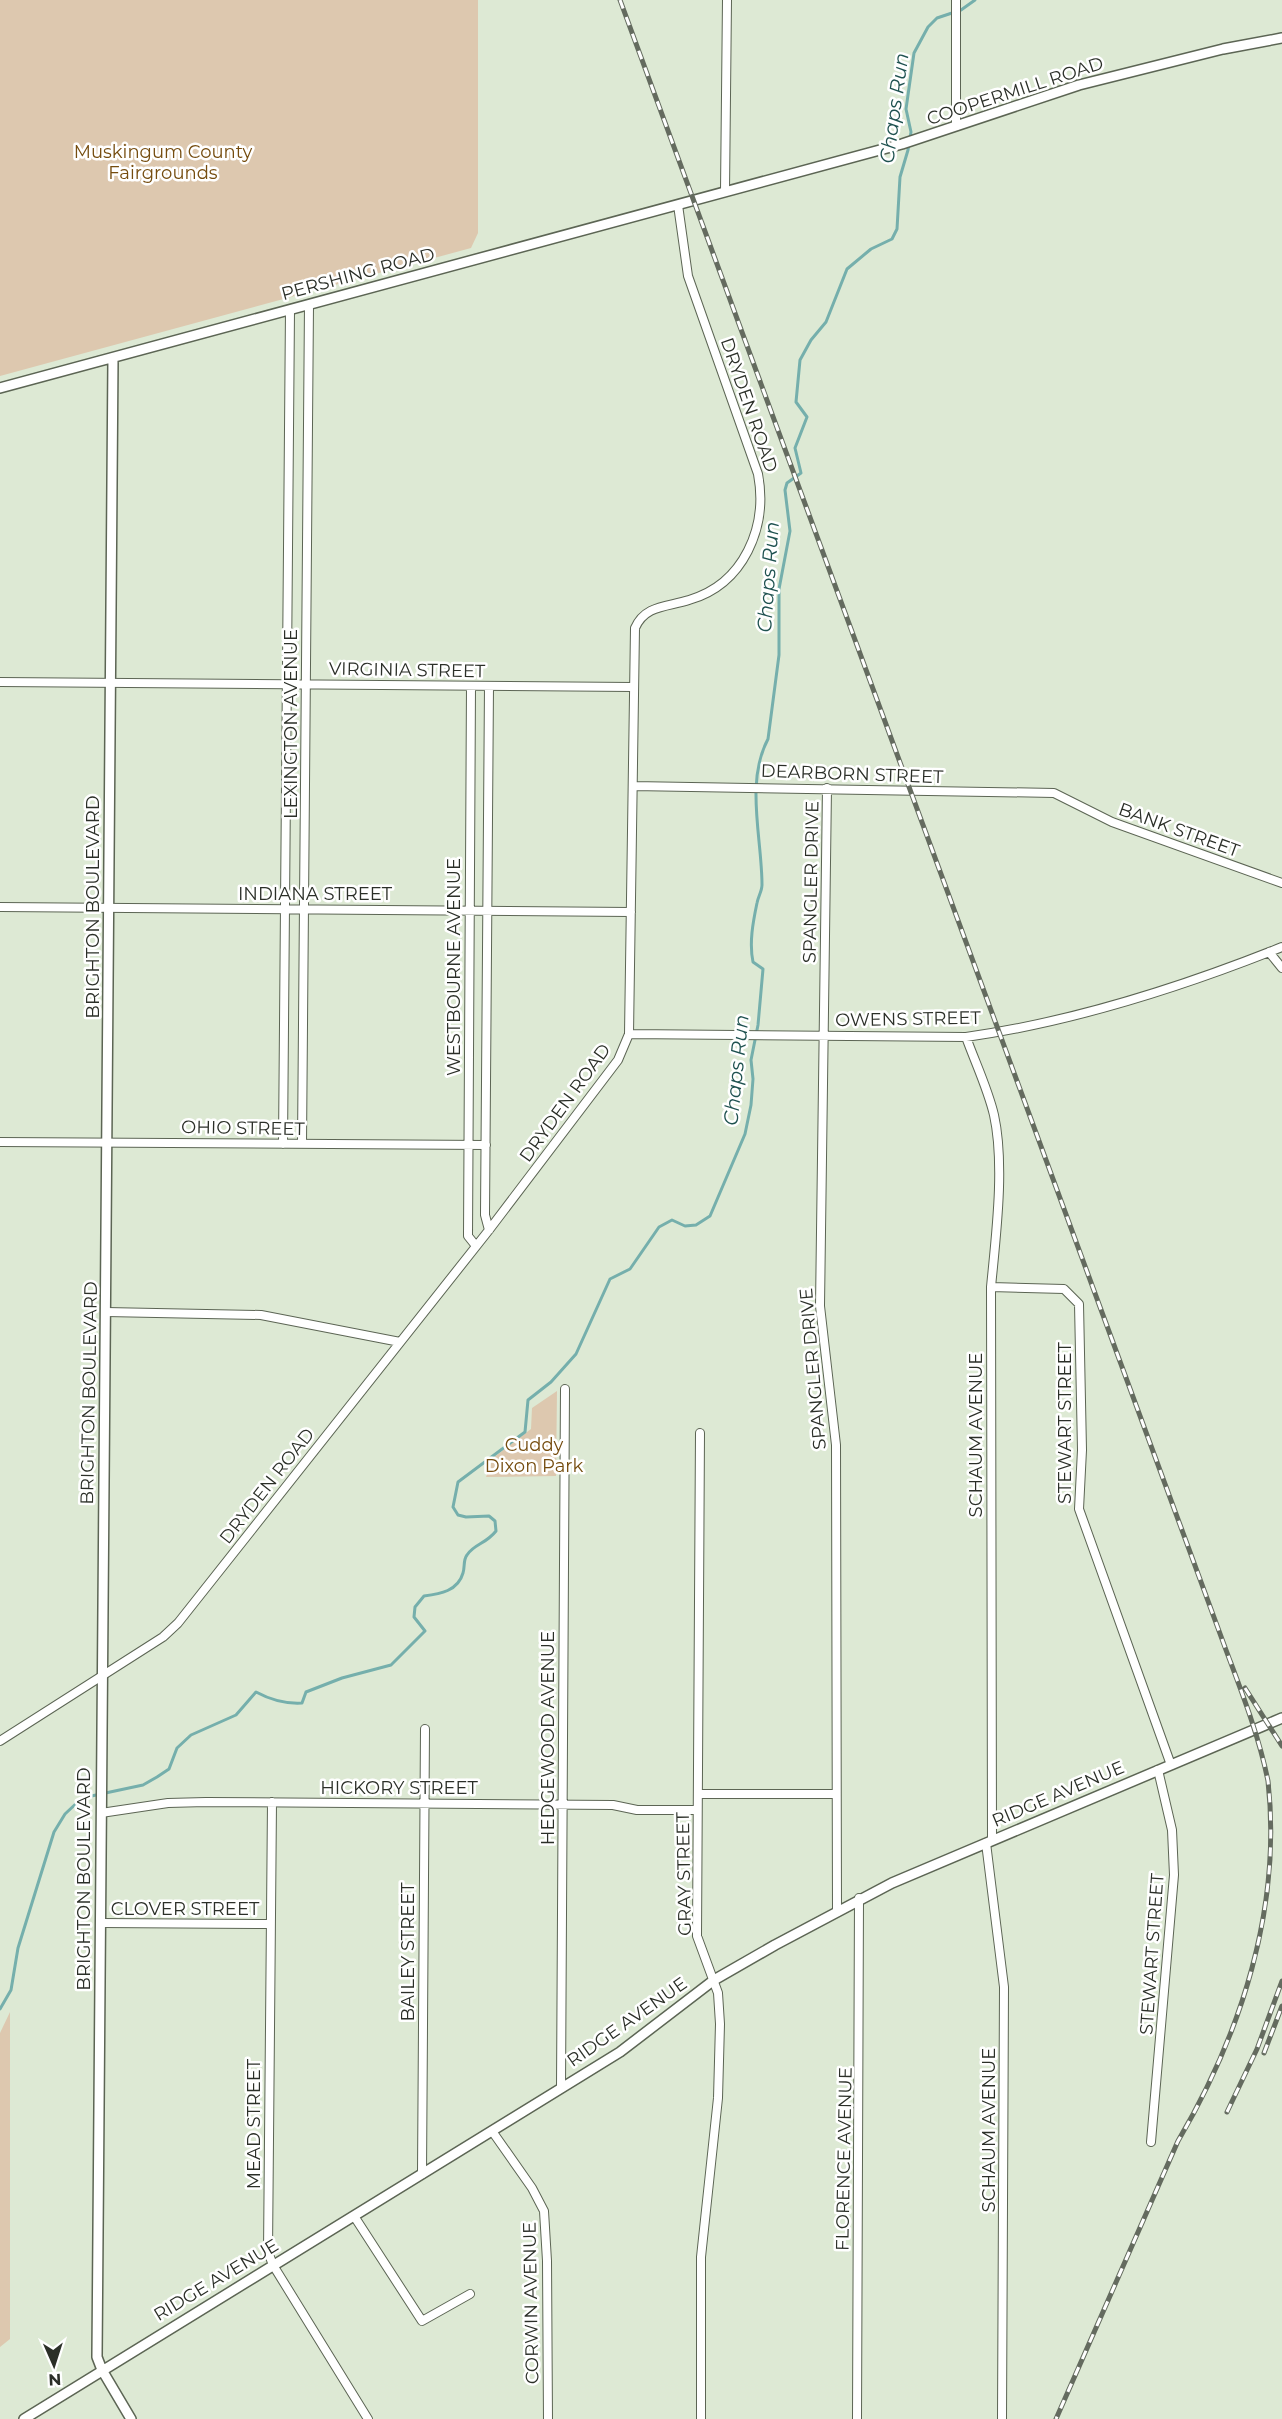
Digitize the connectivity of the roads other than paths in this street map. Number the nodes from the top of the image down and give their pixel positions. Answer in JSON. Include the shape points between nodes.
{"nodes":[{"id":1,"x":727,"y":0,"type":"edge"},
{"id":2,"x":956,"y":2,"type":"edge"},
{"id":3,"x":1282,"y":38,"type":"edge"},
{"id":4,"x":956,"y":126,"type":"junction"},
{"id":5,"x":725,"y":191,"type":"junction"},
{"id":6,"x":678,"y":205,"type":"junction"},
{"id":7,"x":309,"y":304,"type":"junction"},
{"id":8,"x":290,"y":310,"type":"junction"},
{"id":9,"x":113,"y":358,"type":"junction"},
{"id":10,"x":0,"y":388,"type":"edge"},
{"id":11,"x":0,"y":682,"type":"edge"},
{"id":12,"x":111,"y":682,"type":"junction"},
{"id":13,"x":286,"y":683,"type":"junction"},
{"id":14,"x":306,"y":684,"type":"junction"},
{"id":15,"x":471,"y":686,"type":"junction"},
{"id":16,"x":489,"y":686,"type":"junction"},
{"id":17,"x":633,"y":687,"type":"junction"},
{"id":18,"x":633,"y":786,"type":"junction"},
{"id":19,"x":826,"y":788,"type":"junction"},
{"id":20,"x":1069,"y":798,"type":"joint"},
{"id":21,"x":1282,"y":883,"type":"edge"},
{"id":22,"x":0,"y":907,"type":"edge"},
{"id":23,"x":109,"y":908,"type":"junction"},
{"id":24,"x":285,"y":909,"type":"junction"},
{"id":25,"x":306,"y":909,"type":"junction"},
{"id":26,"x":469,"y":911,"type":"junction"},
{"id":27,"x":488,"y":911,"type":"junction"},
{"id":28,"x":631,"y":912,"type":"junction"},
{"id":29,"x":1282,"y":947,"type":"edge"},
{"id":30,"x":1269,"y":952,"type":"junction"},
{"id":31,"x":1282,"y":968,"type":"edge"},
{"id":32,"x":629,"y":1034,"type":"junction"},
{"id":33,"x":824,"y":1035,"type":"junction"},
{"id":34,"x":966,"y":1036,"type":"junction"},
{"id":35,"x":0,"y":1142,"type":"edge"},
{"id":36,"x":107,"y":1143,"type":"junction"},
{"id":37,"x":283,"y":1144,"type":"junction"},
{"id":38,"x":302,"y":1144,"type":"junction"},
{"id":39,"x":467,"y":1144,"type":"junction"},
{"id":40,"x":486,"y":1145,"type":"junction"},
{"id":41,"x":489,"y":1230,"type":"junction"},
{"id":42,"x":476,"y":1246,"type":"junction"},
{"id":43,"x":991,"y":1287,"type":"junction"},
{"id":44,"x":106,"y":1312,"type":"junction"},
{"id":45,"x":400,"y":1342,"type":"junction"},
{"id":46,"x":565,"y":1389,"type":"dead end"},
{"id":47,"x":700,"y":1433,"type":"dead end"},
{"id":48,"x":103,"y":1676,"type":"junction"},
{"id":49,"x":1282,"y":1718,"type":"edge"},
{"id":50,"x":425,"y":1729,"type":"dead end"},
{"id":51,"x":0,"y":1741,"type":"edge"},
{"id":52,"x":1171,"y":1765,"type":"junction"},
{"id":53,"x":1158,"y":1770,"type":"junction"},
{"id":54,"x":698,"y":1794,"type":"junction"},
{"id":55,"x":836,"y":1794,"type":"junction"},
{"id":56,"x":272,"y":1802,"type":"junction"},
{"id":57,"x":424,"y":1803,"type":"junction"},
{"id":58,"x":563,"y":1804,"type":"junction"},
{"id":59,"x":101,"y":1808,"type":"junction"},
{"id":60,"x":697,"y":1810,"type":"junction"},
{"id":61,"x":989,"y":1841,"type":"junction"},
{"id":62,"x":859,"y":1898,"type":"junction"},
{"id":63,"x":837,"y":1912,"type":"junction"},
{"id":64,"x":101,"y":1923,"type":"junction"},
{"id":65,"x":270,"y":1924,"type":"junction"},
{"id":66,"x":714,"y":1980,"type":"junction"},
{"id":67,"x":561,"y":2088,"type":"junction"},
{"id":68,"x":492,"y":2131,"type":"junction"},
{"id":69,"x":1152,"y":2142,"type":"dead end"},
{"id":70,"x":422,"y":2174,"type":"junction"},
{"id":71,"x":354,"y":2216,"type":"junction"},
{"id":72,"x":273,"y":2265,"type":"junction"},
{"id":73,"x":470,"y":2294,"type":"dead end"},
{"id":74,"x":102,"y":2370,"type":"junction"},
{"id":75,"x":24,"y":2419,"type":"edge"},
{"id":76,"x":132,"y":2419,"type":"edge"},
{"id":77,"x":368,"y":2419,"type":"edge"},
{"id":78,"x":548,"y":2419,"type":"edge"},
{"id":79,"x":701,"y":2419,"type":"edge"},
{"id":80,"x":857,"y":2419,"type":"edge"},
{"id":81,"x":1002,"y":2419,"type":"edge"}],
"edges":[{"from":1,"to":5,"type":"street"},
{"from":2,"to":4,"type":"street"},
{"from":3,"to":4,"type":"street","name":"COOPERMILL ROAD","via":[[1079,85]]},
{"from":4,"to":5,"type":"street","name":"COOPERMILL ROAD"},
{"from":5,"to":6,"type":"street","name":"PERSHING ROAD"},
{"from":6,"to":7,"type":"street","name":"PERSHING ROAD"},
{"from":6,"to":17,"type":"street","name":"DRYDEN ROAD","via":[[688,276],[758,474],[762,508],[751,545],[727,580],[690,600],[651,609],[639,620],[633,642]]},
{"from":7,"to":8,"type":"street","name":"PERSHING ROAD"},
{"from":7,"to":14,"type":"street","name":"LEXINGTON AVENUE"},
{"from":8,"to":9,"type":"street","name":"PERSHING ROAD"},
{"from":8,"to":13,"type":"street","name":"LEXINGTON AVENUE"},
{"from":9,"to":10,"type":"street","name":"PERSHING ROAD"},
{"from":9,"to":12,"type":"street","name":"BRIGHTON BOULEVARD"},
{"from":11,"to":12,"type":"street","name":"VIRGINIA STREET"},
{"from":12,"to":13,"type":"street","name":"VIRGINIA STREET"},
{"from":12,"to":23,"type":"street","name":"BRIGHTON BOULEVARD"},
{"from":13,"to":14,"type":"street","name":"VIRGINIA STREET"},
{"from":13,"to":24,"type":"street","name":"LEXINGTON AVENUE"},
{"from":14,"to":15,"type":"street","name":"VIRGINIA STREET"},
{"from":14,"to":25,"type":"street","name":"LEXINGTON AVENUE"},
{"from":15,"to":16,"type":"street","name":"VIRGINIA STREET"},
{"from":15,"to":26,"type":"street","name":"WESTBOURNE AVENUE"},
{"from":16,"to":17,"type":"street","name":"VIRGINIA STREET"},
{"from":16,"to":27,"type":"street","name":"WESTBOURNE AVENUE"},
{"from":17,"to":18,"type":"street","name":"DRYDEN ROAD"},
{"from":18,"to":19,"type":"street","name":"DEARBORN STREET"},
{"from":18,"to":28,"type":"street","name":"DRYDEN ROAD"},
{"from":19,"to":20,"type":"street","name":"DEARBORN STREET","via":[[1054,793]]},
{"from":19,"to":33,"type":"street","name":"SPANGLER DRIVE"},
{"from":20,"to":21,"type":"street","name":"BANK STREET","via":[[1112,822]]},
{"from":22,"to":23,"type":"street","name":"INDIANA STREET"},
{"from":23,"to":24,"type":"street","name":"INDIANA STREET"},
{"from":23,"to":36,"type":"street","name":"BRIGHTON BOULEVARD"},
{"from":24,"to":25,"type":"street","name":"INDIANA STREET"},
{"from":24,"to":37,"type":"street","name":"LEXINGTON AVENUE"},
{"from":25,"to":26,"type":"street","name":"INDIANA STREET"},
{"from":25,"to":38,"type":"street","name":"LEXINGTON AVENUE"},
{"from":26,"to":27,"type":"street","name":"INDIANA STREET"},
{"from":26,"to":39,"type":"street","name":"WESTBOURNE AVENUE"},
{"from":27,"to":28,"type":"street","name":"INDIANA STREET"},
{"from":27,"to":40,"type":"street","name":"WESTBOURNE AVENUE"},
{"from":28,"to":32,"type":"street","name":"DRYDEN ROAD"},
{"from":29,"to":30,"type":"street","name":"OWENS STREET"},
{"from":30,"to":31,"type":"street"},
{"from":30,"to":34,"type":"street","name":"OWENS STREET","via":[[1132,999],[1032,1026]]},
{"from":32,"to":33,"type":"street","name":"OWENS STREET"},
{"from":32,"to":41,"type":"street","name":"DRYDEN ROAD","via":[[618,1060]]},
{"from":33,"to":34,"type":"street","name":"OWENS STREET"},
{"from":33,"to":55,"type":"street","name":"SPANGLER DRIVE","via":[[820,1306],[836,1445]]},
{"from":34,"to":43,"type":"street","name":"SCHAUM AVENUE","via":[[997,1135],[997,1218]]},
{"from":35,"to":36,"type":"street","name":"OHIO STREET"},
{"from":36,"to":37,"type":"street","name":"OHIO STREET"},
{"from":36,"to":44,"type":"street","name":"BRIGHTON BOULEVARD"},
{"from":37,"to":38,"type":"street","name":"OHIO STREET"},
{"from":38,"to":39,"type":"street","name":"OHIO STREET"},
{"from":39,"to":40,"type":"street","name":"OHIO STREET"},
{"from":39,"to":42,"type":"street","name":"WESTBOURNE AVENUE","via":[[468,1237]]},
{"from":40,"to":41,"type":"street","name":"WESTBOURNE AVENUE","via":[[485,1215]]},
{"from":41,"to":42,"type":"street","name":"DRYDEN ROAD"},
{"from":42,"to":45,"type":"street","name":"DRYDEN ROAD"},
{"from":43,"to":52,"type":"street","name":"STEWART STREET","via":[[1064,1289],[1079,1304],[1079,1509]]},
{"from":43,"to":61,"type":"street","name":"SCHAUM AVENUE"},
{"from":44,"to":45,"type":"street","via":[[261,1315]]},
{"from":44,"to":48,"type":"street","name":"BRIGHTON BOULEVARD"},
{"from":45,"to":48,"type":"street","name":"DRYDEN ROAD","via":[[178,1623]]},
{"from":46,"to":58,"type":"street","name":"HEDGEWOOD AVENUE"},
{"from":47,"to":54,"type":"street","name":"GRAY STREET"},
{"from":48,"to":51,"type":"street","name":"DRYDEN ROAD"},
{"from":48,"to":59,"type":"street","name":"BRIGHTON BOULEVARD"},
{"from":49,"to":52,"type":"street","name":"RIDGE AVENUE"},
{"from":50,"to":57,"type":"street","name":"BAILEY STREET"},
{"from":52,"to":53,"type":"street","name":"RIDGE AVENUE"},
{"from":53,"to":61,"type":"street","name":"RIDGE AVENUE"},
{"from":53,"to":69,"type":"street","name":"STEWART STREET","via":[[1172,1830],[1174,1875]]},
{"from":54,"to":55,"type":"street"},
{"from":54,"to":60,"type":"street","name":"GRAY STREET"},
{"from":55,"to":63,"type":"street","name":"SPANGLER DRIVE"},
{"from":56,"to":57,"type":"street","name":"HICKORY STREET"},
{"from":56,"to":59,"type":"street","name":"HICKORY STREET"},
{"from":56,"to":65,"type":"street","name":"MEAD STREET"},
{"from":57,"to":58,"type":"street","name":"HICKORY STREET"},
{"from":57,"to":70,"type":"street","name":"BAILEY STREET"},
{"from":58,"to":60,"type":"street","name":"HICKORY STREET"},
{"from":58,"to":67,"type":"street","name":"HEDGEWOOD AVENUE"},
{"from":59,"to":64,"type":"street","name":"BRIGHTON BOULEVARD"},
{"from":60,"to":66,"type":"street","name":"GRAY STREET","via":[[697,1936]]},
{"from":61,"to":62,"type":"street","name":"RIDGE AVENUE"},
{"from":61,"to":81,"type":"street","name":"SCHAUM AVENUE","via":[[1004,1988]]},
{"from":62,"to":63,"type":"street","name":"RIDGE AVENUE"},
{"from":62,"to":80,"type":"street","name":"FLORENCE AVENUE"},
{"from":63,"to":66,"type":"street","name":"RIDGE AVENUE"},
{"from":64,"to":65,"type":"street","name":"CLOVER STREET"},
{"from":64,"to":74,"type":"street","name":"BRIGHTON BOULEVARD","via":[[97,2357]]},
{"from":65,"to":72,"type":"street","name":"MEAD STREET","via":[[268,2252]]},
{"from":66,"to":67,"type":"street","name":"RIDGE AVENUE","via":[[620,2052]]},
{"from":66,"to":79,"type":"street","name":"GRAY STREET","via":[[720,2024],[718,2098],[701,2257]]},
{"from":67,"to":68,"type":"street","name":"RIDGE AVENUE"},
{"from":68,"to":70,"type":"street","name":"RIDGE AVENUE"},
{"from":68,"to":78,"type":"street","name":"CORWIN AVENUE","via":[[544,2211],[548,2261]]},
{"from":70,"to":71,"type":"street","name":"RIDGE AVENUE"},
{"from":71,"to":72,"type":"street","name":"RIDGE AVENUE"},
{"from":71,"to":73,"type":"street","via":[[422,2321]]},
{"from":72,"to":74,"type":"street","name":"RIDGE AVENUE"},
{"from":72,"to":77,"type":"street","name":"MEAD STREET"},
{"from":74,"to":75,"type":"street","name":"RIDGE AVENUE"},
{"from":74,"to":76,"type":"street","name":"BRIGHTON BOULEVARD"}]}
